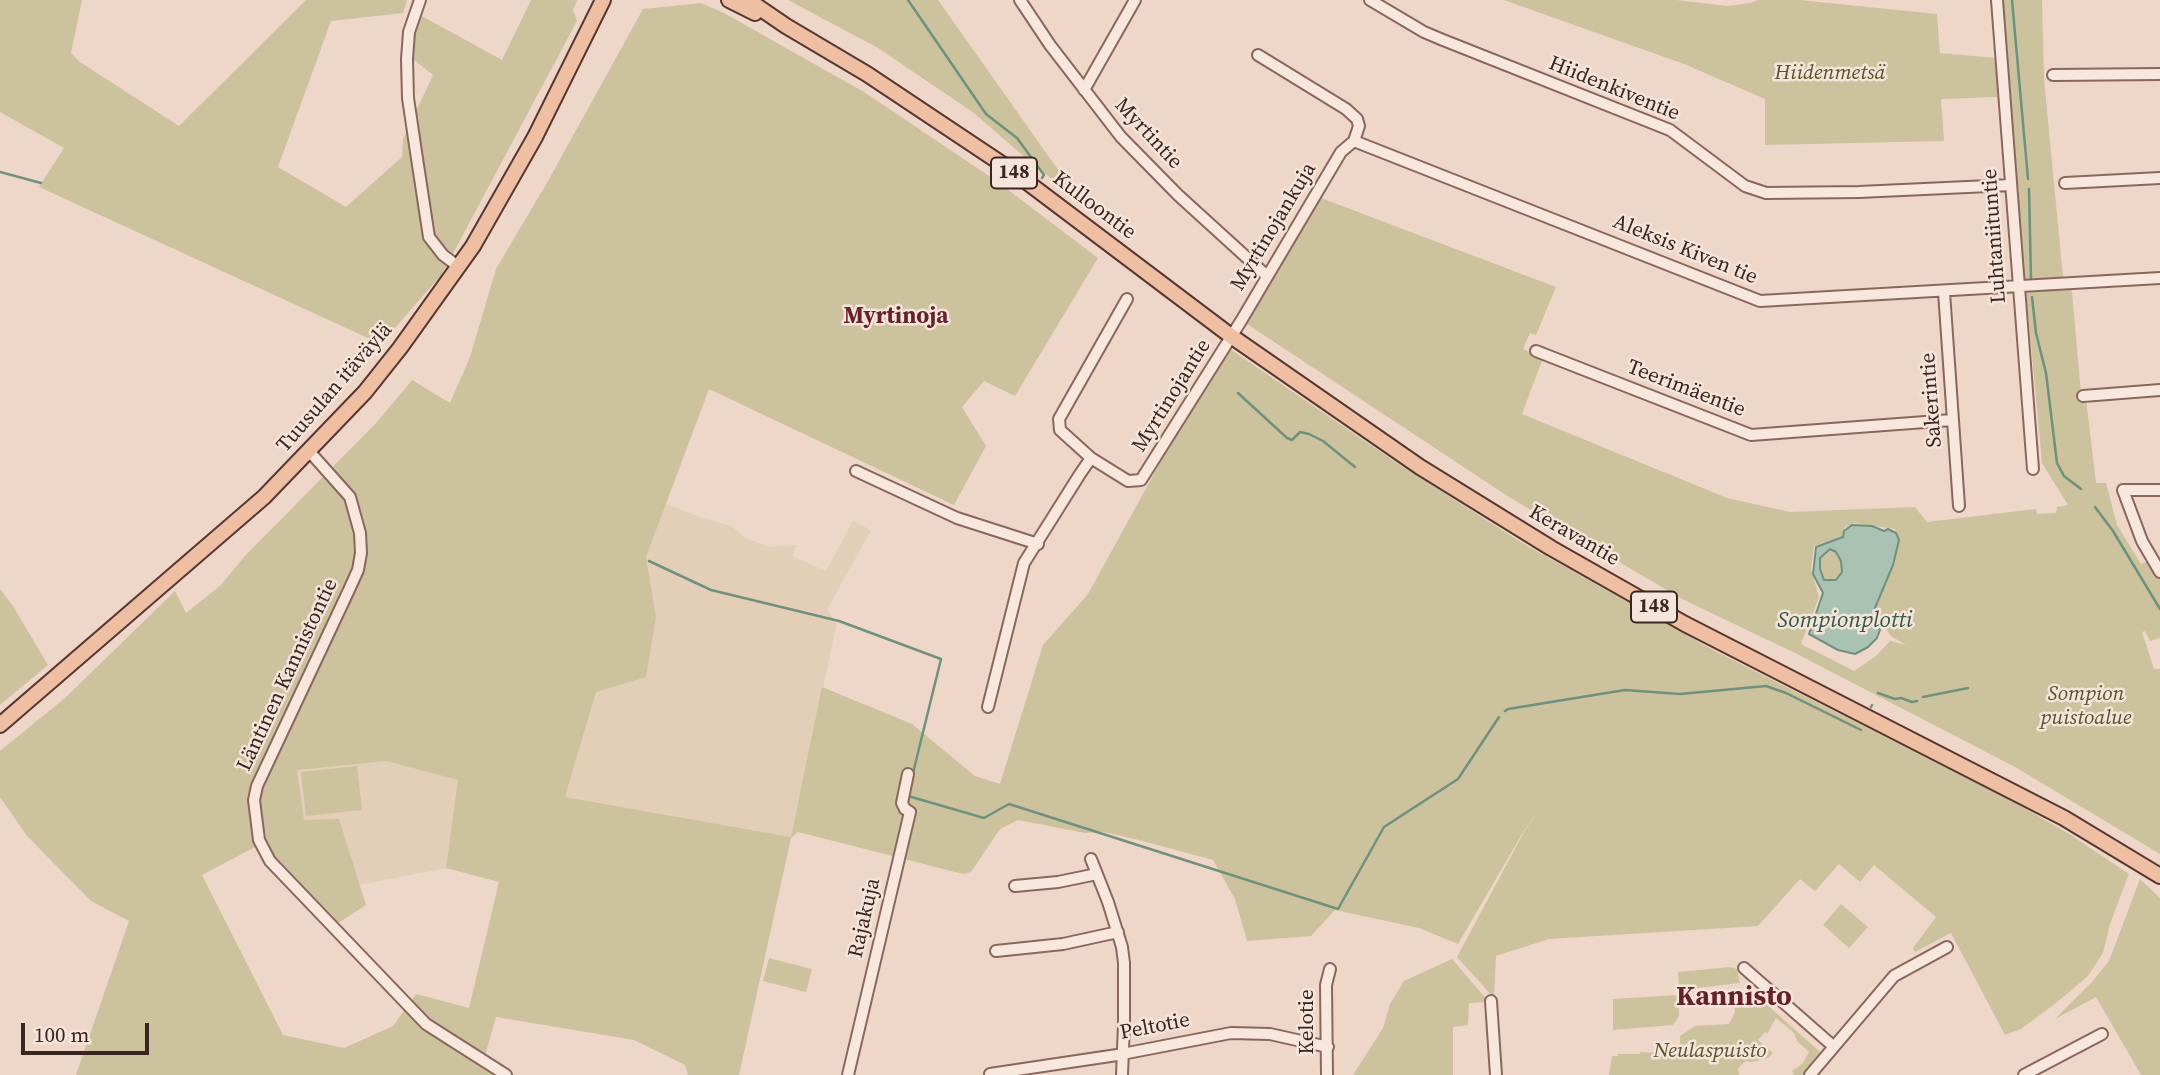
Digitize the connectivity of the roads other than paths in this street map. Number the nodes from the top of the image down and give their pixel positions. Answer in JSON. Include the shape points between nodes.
{"nodes":[{"id":1,"x":420,"y":0,"type":"edge"},
{"id":2,"x":603,"y":0,"type":"edge"},
{"id":3,"x":729,"y":0,"type":"edge"},
{"id":4,"x":748,"y":0,"type":"edge"},
{"id":5,"x":1020,"y":0,"type":"edge"},
{"id":6,"x":1135,"y":0,"type":"edge"},
{"id":7,"x":1370,"y":0,"type":"edge"},
{"id":8,"x":1997,"y":0,"type":"edge"},
{"id":9,"x":786,"y":26,"type":"junction"},
{"id":10,"x":1258,"y":55,"type":"dead end"},
{"id":11,"x":2160,"y":74,"type":"edge"},
{"id":12,"x":2053,"y":75,"type":"dead end"},
{"id":13,"x":1084,"y":90,"type":"junction"},
{"id":14,"x":1354,"y":141,"type":"junction"},
{"id":15,"x":2160,"y":178,"type":"edge"},
{"id":16,"x":2066,"y":183,"type":"dead end"},
{"id":17,"x":2011,"y":185,"type":"junction"},
{"id":18,"x":459,"y":267,"type":"junction"},
{"id":19,"x":1267,"y":276,"type":"junction"},
{"id":20,"x":2160,"y":278,"type":"edge"},
{"id":21,"x":2017,"y":286,"type":"junction"},
{"id":22,"x":1944,"y":292,"type":"junction"},
{"id":23,"x":1127,"y":299,"type":"dead end"},
{"id":24,"x":1231,"y":336,"type":"junction"},
{"id":25,"x":1536,"y":351,"type":"dead end"},
{"id":26,"x":2160,"y":390,"type":"edge"},
{"id":27,"x":2083,"y":396,"type":"dead end"},
{"id":28,"x":1952,"y":420,"type":"junction"},
{"id":29,"x":309,"y":451,"type":"junction"},
{"id":30,"x":1091,"y":458,"type":"junction"},
{"id":31,"x":2033,"y":469,"type":"dead end"},
{"id":32,"x":856,"y":471,"type":"dead end"},
{"id":33,"x":2160,"y":491,"type":"edge"},
{"id":34,"x":1959,"y":506,"type":"dead end"},
{"id":35,"x":1038,"y":544,"type":"junction"},
{"id":36,"x":2160,"y":572,"type":"edge"},
{"id":37,"x":988,"y":707,"type":"dead end"},
{"id":38,"x":0,"y":725,"type":"edge"},
{"id":39,"x":908,"y":774,"type":"dead end"},
{"id":40,"x":2099,"y":839,"type":"junction"},
{"id":41,"x":1091,"y":859,"type":"dead end"},
{"id":42,"x":1097,"y":874,"type":"junction"},
{"id":43,"x":2160,"y":876,"type":"edge"},
{"id":44,"x":1015,"y":886,"type":"dead end"},
{"id":45,"x":2160,"y":886,"type":"edge"},
{"id":46,"x":1118,"y":932,"type":"junction"},
{"id":47,"x":1947,"y":947,"type":"dead end"},
{"id":48,"x":996,"y":951,"type":"dead end"},
{"id":49,"x":1744,"y":968,"type":"dead end"},
{"id":50,"x":1330,"y":969,"type":"dead end"},
{"id":51,"x":1491,"y":1001,"type":"dead end"},
{"id":52,"x":2102,"y":1034,"type":"dead end"},
{"id":53,"x":1833,"y":1046,"type":"junction"},
{"id":54,"x":1328,"y":1047,"type":"junction"},
{"id":55,"x":1123,"y":1053,"type":"junction"},
{"id":56,"x":2039,"y":1071,"type":"edge"},
{"id":57,"x":990,"y":1074,"type":"edge"},
{"id":58,"x":506,"y":1075,"type":"edge"},
{"id":59,"x":848,"y":1075,"type":"edge"},
{"id":60,"x":1122,"y":1075,"type":"edge"},
{"id":61,"x":1327,"y":1075,"type":"edge"},
{"id":62,"x":1496,"y":1075,"type":"edge"},
{"id":63,"x":1810,"y":1075,"type":"edge"},
{"id":64,"x":2024,"y":1075,"type":"edge"}],
"edges":[{"from":1,"to":18,"type":"street","via":[[409,32],[408,98],[429,237]]},
{"from":2,"to":18,"type":"main road","name":"Tuusulan itäväylä","via":[[535,137]]},
{"from":3,"to":9,"type":"main road","name":"Kulloontie","number":"148"},
{"from":4,"to":9,"type":"main road","name":"Kulloontie","number":"148"},
{"from":5,"to":13,"type":"street","name":"Myrtintie"},
{"from":6,"to":13,"type":"street"},
{"from":7,"to":17,"type":"street","name":"Hiidenkiventie","via":[[1433,36],[1670,130],[1745,186],[1766,193]]},
{"from":8,"to":17,"type":"street","name":"Luhtaniituntie"},
{"from":9,"to":24,"type":"main road","name":"Kulloontie","number":"148","via":[[1011,170]]},
{"from":10,"to":14,"type":"street","via":[[1346,109],[1359,125]]},
{"from":11,"to":12,"type":"street"},
{"from":13,"to":19,"type":"street","name":"Myrtintie","via":[[1137,153]]},
{"from":14,"to":19,"type":"street","name":"Myrtinojankuja","via":[[1341,152]]},
{"from":14,"to":22,"type":"street","name":"Aleksis Kiven tie","via":[[1760,301]]},
{"from":15,"to":16,"type":"street"},
{"from":17,"to":21,"type":"street","name":"Luhtaniituntie"},
{"from":18,"to":29,"type":"main road","name":"Tuusulan itäväylä","via":[[365,392]]},
{"from":19,"to":24,"type":"street","name":"Myrtinojankuja"},
{"from":20,"to":21,"type":"street","name":"Aleksis Kiven tie"},
{"from":21,"to":22,"type":"street","name":"Aleksis Kiven tie"},
{"from":21,"to":31,"type":"street","name":"Luhtaniituntie"},
{"from":22,"to":28,"type":"street","name":"Sakerintie"},
{"from":23,"to":30,"type":"street","via":[[1059,419],[1060,430]]},
{"from":24,"to":30,"type":"street","name":"Myrtinojantie","via":[[1141,480],[1128,481]]},
{"from":24,"to":40,"type":"main road","name":"Keravantie","number":"148","via":[[1420,467],[1552,548],[1685,624]]},
{"from":25,"to":28,"type":"street","name":"Teerimäentie","via":[[1751,435]]},
{"from":26,"to":27,"type":"street"},
{"from":28,"to":34,"type":"street","name":"Sakerintie"},
{"from":29,"to":38,"type":"main road","name":"Tuusulan itäväylä","via":[[264,497]]},
{"from":29,"to":58,"type":"street","name":"Läntinen Kannistontie","via":[[350,497],[361,553],[358,570],[257,786],[254,800],[259,840],[270,861],[426,1024]]},
{"from":30,"to":35,"type":"street"},
{"from":32,"to":35,"type":"street","via":[[957,518]]},
{"from":33,"to":36,"type":"street","via":[[2123,490],[2142,541]]},
{"from":35,"to":37,"type":"street","via":[[1019,578]]},
{"from":39,"to":59,"type":"street","name":"Rajakuja","via":[[902,803],[910,812]]},
{"from":40,"to":43,"type":"main road","name":"Keravantie","number":"148"},
{"from":40,"to":45,"type":"main road","name":"Keravantie","number":"148"},
{"from":41,"to":42,"type":"street"},
{"from":42,"to":44,"type":"street"},
{"from":42,"to":46,"type":"street"},
{"from":46,"to":48,"type":"street"},
{"from":46,"to":55,"type":"street","via":[[1125,963]]},
{"from":47,"to":53,"type":"street","via":[[1894,976]]},
{"from":49,"to":53,"type":"street"},
{"from":50,"to":54,"type":"street","name":"Kelotie","via":[[1326,985]]},
{"from":51,"to":62,"type":"street"},
{"from":52,"to":56,"type":"street"},
{"from":53,"to":63,"type":"street"},
{"from":54,"to":55,"type":"street","name":"Peltotie","via":[[1270,1034],[1231,1033]]},
{"from":54,"to":61,"type":"street","name":"Kelotie"},
{"from":55,"to":57,"type":"street","name":"Peltotie"},
{"from":55,"to":60,"type":"street"},
{"from":56,"to":64,"type":"street"}]}
